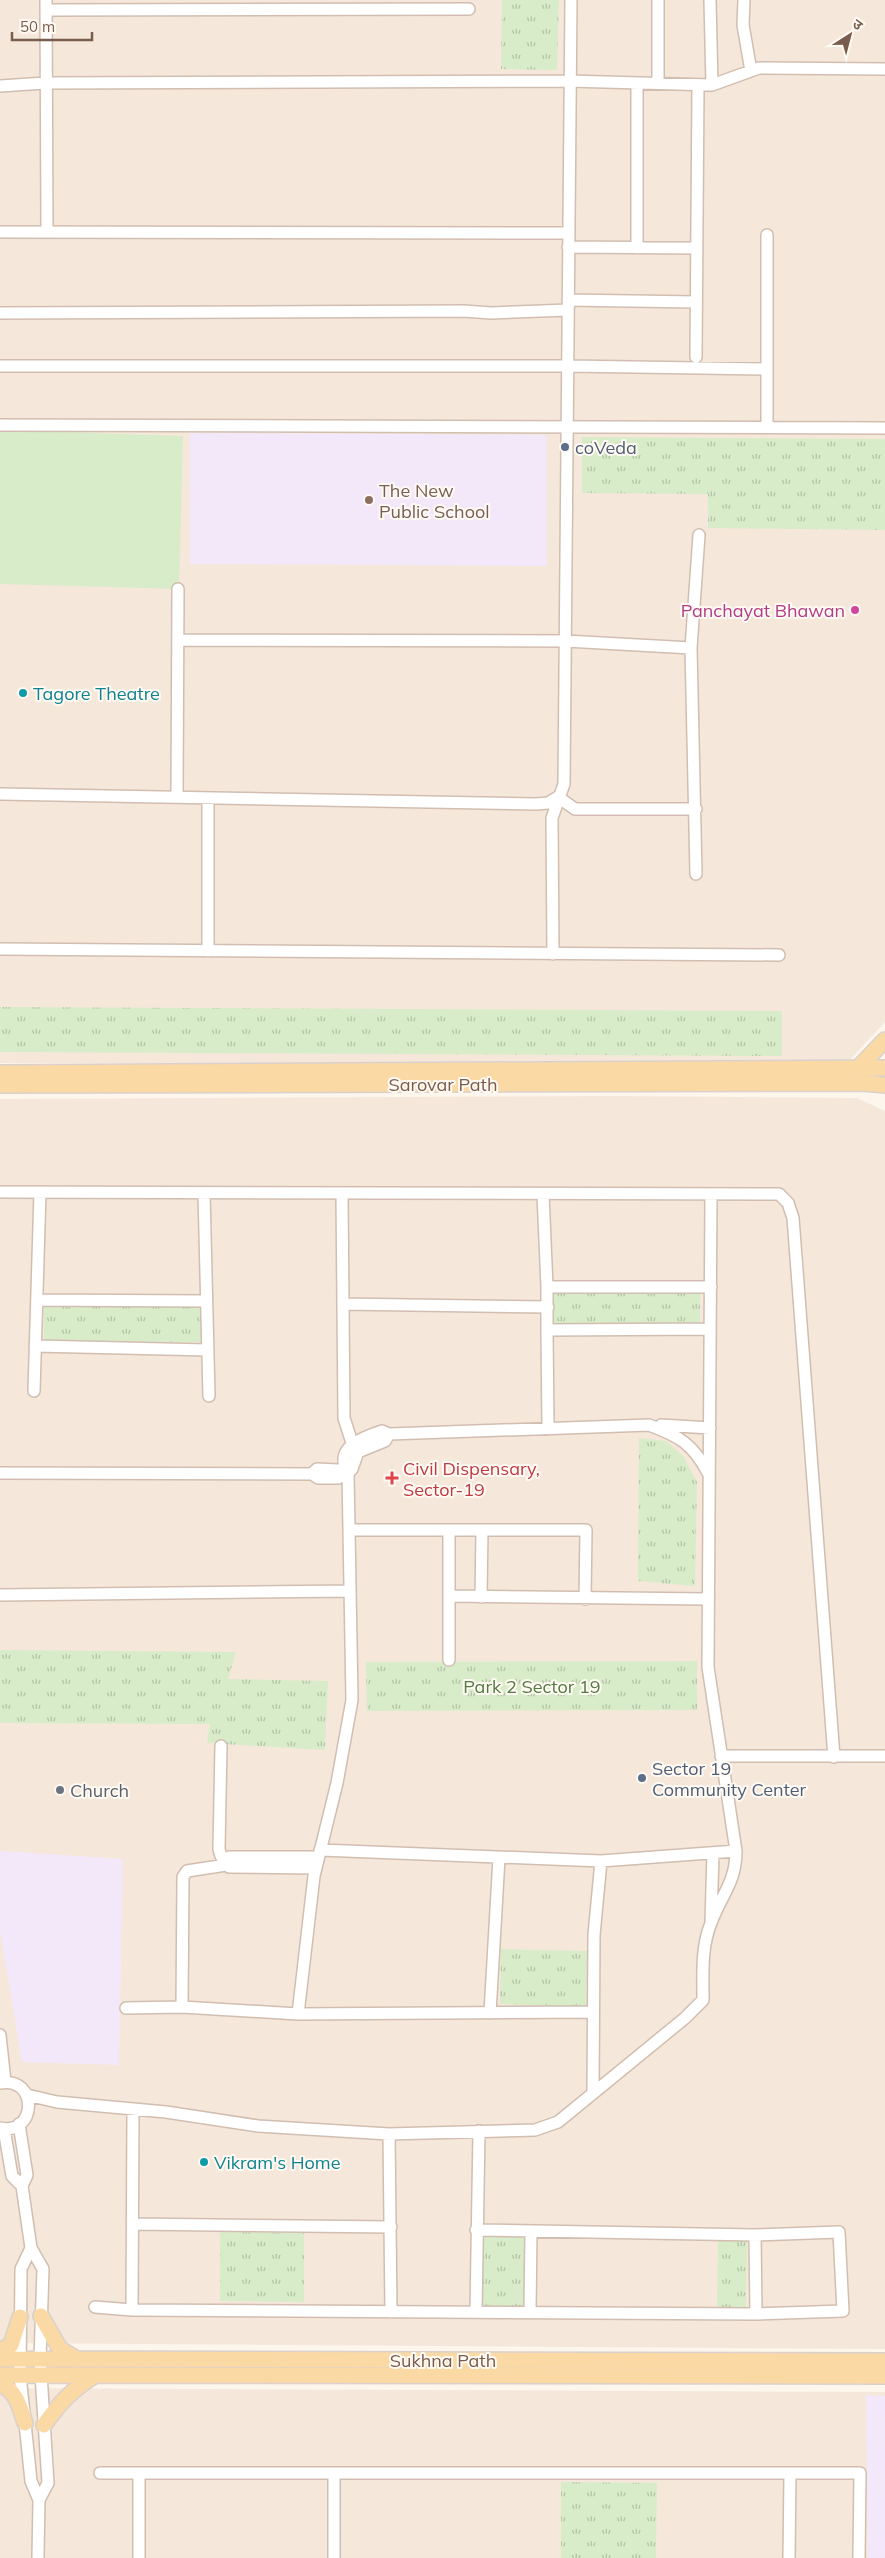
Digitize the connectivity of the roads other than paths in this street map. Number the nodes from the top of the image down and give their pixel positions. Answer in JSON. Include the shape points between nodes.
{"nodes":[{"id":1,"x":570,"y":0,"type":"edge"},
{"id":2,"x":658,"y":0,"type":"edge"},
{"id":3,"x":710,"y":0,"type":"edge"},
{"id":4,"x":744,"y":0,"type":"edge"},
{"id":5,"x":46,"y":5,"type":"edge"},
{"id":6,"x":469,"y":9,"type":"dead end"},
{"id":7,"x":885,"y":70,"type":"edge"},
{"id":8,"x":750,"y":71,"type":"junction"},
{"id":9,"x":569,"y":81,"type":"junction"},
{"id":10,"x":45,"y":83,"type":"junction"},
{"id":11,"x":637,"y":83,"type":"junction"},
{"id":12,"x":658,"y":84,"type":"junction"},
{"id":13,"x":698,"y":85,"type":"junction"},
{"id":14,"x":712,"y":85,"type":"junction"},
{"id":15,"x":0,"y":86,"type":"edge"},
{"id":16,"x":0,"y":232,"type":"edge"},
{"id":17,"x":47,"y":232,"type":"junction"},
{"id":18,"x":568,"y":233,"type":"junction"},
{"id":19,"x":767,"y":234,"type":"dead end"},
{"id":20,"x":568,"y":247,"type":"junction"},
{"id":21,"x":637,"y":248,"type":"junction"},
{"id":22,"x":697,"y":248,"type":"junction"},
{"id":23,"x":696,"y":302,"type":"junction"},
{"id":24,"x":568,"y":305,"type":"junction"},
{"id":25,"x":0,"y":313,"type":"edge"},
{"id":26,"x":696,"y":357,"type":"dead end"},
{"id":27,"x":0,"y":366,"type":"edge"},
{"id":28,"x":568,"y":366,"type":"junction"},
{"id":29,"x":767,"y":369,"type":"junction"},
{"id":30,"x":0,"y":425,"type":"edge"},
{"id":31,"x":568,"y":427,"type":"junction"},
{"id":32,"x":767,"y":428,"type":"junction"},
{"id":33,"x":885,"y":428,"type":"edge"},
{"id":34,"x":699,"y":535,"type":"dead end"},
{"id":35,"x":178,"y":589,"type":"dead end"},
{"id":36,"x":178,"y":640,"type":"junction"},
{"id":37,"x":566,"y":641,"type":"junction"},
{"id":38,"x":691,"y":648,"type":"junction"},
{"id":39,"x":0,"y":794,"type":"edge"},
{"id":40,"x":177,"y":797,"type":"junction"},
{"id":41,"x":558,"y":797,"type":"junction"},
{"id":42,"x":208,"y":798,"type":"junction"},
{"id":43,"x":696,"y":809,"type":"junction"},
{"id":44,"x":696,"y":874,"type":"dead end"},
{"id":45,"x":0,"y":950,"type":"edge"},
{"id":46,"x":208,"y":951,"type":"junction"},
{"id":47,"x":553,"y":954,"type":"junction"},
{"id":48,"x":779,"y":954,"type":"dead end"},
{"id":49,"x":885,"y":1040,"type":"edge"},
{"id":50,"x":885,"y":1068,"type":"edge"},
{"id":51,"x":0,"y":1073,"type":"edge"},
{"id":52,"x":860,"y":1075,"type":"junction"},
{"id":53,"x":0,"y":1085,"type":"edge"},
{"id":54,"x":885,"y":1085,"type":"edge"},
{"id":55,"x":885,"y":1096,"type":"edge"},
{"id":56,"x":0,"y":1192,"type":"edge"},
{"id":57,"x":40,"y":1192,"type":"junction"},
{"id":58,"x":204,"y":1193,"type":"junction"},
{"id":59,"x":342,"y":1193,"type":"junction"},
{"id":60,"x":543,"y":1194,"type":"junction"},
{"id":61,"x":711,"y":1195,"type":"junction"},
{"id":62,"x":547,"y":1287,"type":"junction"},
{"id":63,"x":710,"y":1288,"type":"junction"},
{"id":64,"x":37,"y":1300,"type":"junction"},
{"id":65,"x":206,"y":1301,"type":"junction"},
{"id":66,"x":344,"y":1304,"type":"junction"},
{"id":67,"x":548,"y":1307,"type":"junction"},
{"id":68,"x":710,"y":1329,"type":"junction"},
{"id":69,"x":547,"y":1330,"type":"junction"},
{"id":70,"x":35,"y":1346,"type":"junction"},
{"id":71,"x":208,"y":1350,"type":"junction"},
{"id":72,"x":34,"y":1391,"type":"dead end"},
{"id":73,"x":208,"y":1396,"type":"dead end"},
{"id":74,"x":649,"y":1425,"type":"junction"},
{"id":75,"x":710,"y":1428,"type":"junction"},
{"id":76,"x":548,"y":1429,"type":"junction"},
{"id":77,"x":355,"y":1448,"type":"junction"},
{"id":78,"x":0,"y":1473,"type":"edge"},
{"id":79,"x":346,"y":1474,"type":"junction"},
{"id":80,"x":709,"y":1475,"type":"junction"},
{"id":81,"x":349,"y":1530,"type":"junction"},
{"id":82,"x":449,"y":1530,"type":"junction"},
{"id":83,"x":482,"y":1530,"type":"junction"},
{"id":84,"x":350,"y":1591,"type":"junction"},
{"id":85,"x":0,"y":1595,"type":"edge"},
{"id":86,"x":449,"y":1596,"type":"junction"},
{"id":87,"x":481,"y":1597,"type":"junction"},
{"id":88,"x":585,"y":1599,"type":"junction"},
{"id":89,"x":707,"y":1599,"type":"junction"},
{"id":90,"x":450,"y":1660,"type":"dead end"},
{"id":91,"x":221,"y":1746,"type":"dead end"},
{"id":92,"x":721,"y":1756,"type":"junction"},
{"id":93,"x":885,"y":1756,"type":"edge"},
{"id":94,"x":834,"y":1757,"type":"junction"},
{"id":95,"x":736,"y":1851,"type":"junction"},
{"id":96,"x":713,"y":1853,"type":"junction"},
{"id":97,"x":319,"y":1854,"type":"junction"},
{"id":98,"x":499,"y":1858,"type":"junction"},
{"id":99,"x":601,"y":1861,"type":"junction"},
{"id":100,"x":226,"y":1863,"type":"junction"},
{"id":101,"x":315,"y":1868,"type":"junction"},
{"id":102,"x":710,"y":1923,"type":"junction"},
{"id":103,"x":182,"y":2007,"type":"junction"},
{"id":104,"x":126,"y":2008,"type":"dead end"},
{"id":105,"x":592,"y":2012,"type":"junction"},
{"id":106,"x":490,"y":2013,"type":"junction"},
{"id":107,"x":298,"y":2014,"type":"junction"},
{"id":108,"x":0,"y":2035,"type":"edge"},
{"id":109,"x":3,"y":2082,"type":"edge"},
{"id":110,"x":593,"y":2093,"type":"junction"},
{"id":111,"x":27,"y":2094,"type":"junction"},
{"id":112,"x":57,"y":2102,"type":"junction"},
{"id":113,"x":133,"y":2109,"type":"junction"},
{"id":114,"x":28,"y":2113,"type":"junction"},
{"id":115,"x":19,"y":2124,"type":"junction"},
{"id":116,"x":2,"y":2128,"type":"edge"},
{"id":117,"x":479,"y":2131,"type":"junction"},
{"id":118,"x":390,"y":2134,"type":"junction"},
{"id":119,"x":22,"y":2186,"type":"junction"},
{"id":120,"x":133,"y":2224,"type":"junction"},
{"id":121,"x":390,"y":2227,"type":"junction"},
{"id":122,"x":476,"y":2230,"type":"junction"},
{"id":123,"x":531,"y":2231,"type":"junction"},
{"id":124,"x":755,"y":2235,"type":"junction"},
{"id":125,"x":31,"y":2248,"type":"junction"},
{"id":126,"x":94,"y":2307,"type":"dead end"},
{"id":127,"x":132,"y":2310,"type":"junction"},
{"id":128,"x":391,"y":2312,"type":"junction"},
{"id":129,"x":476,"y":2312,"type":"junction"},
{"id":130,"x":530,"y":2312,"type":"junction"},
{"id":131,"x":756,"y":2314,"type":"junction"},
{"id":132,"x":42,"y":2316,"type":"junction"},
{"id":133,"x":20,"y":2317,"type":"junction"},
{"id":134,"x":0,"y":2351,"type":"edge"},
{"id":135,"x":0,"y":2359,"type":"edge"},
{"id":136,"x":21,"y":2359,"type":"junction"},
{"id":137,"x":40,"y":2359,"type":"junction"},
{"id":138,"x":77,"y":2359,"type":"junction"},
{"id":139,"x":885,"y":2361,"type":"edge"},
{"id":140,"x":0,"y":2375,"type":"edge"},
{"id":141,"x":20,"y":2375,"type":"junction"},
{"id":142,"x":41,"y":2375,"type":"junction"},
{"id":143,"x":97,"y":2375,"type":"junction"},
{"id":144,"x":885,"y":2376,"type":"edge"},
{"id":145,"x":0,"y":2384,"type":"edge"},
{"id":146,"x":25,"y":2424,"type":"junction"},
{"id":147,"x":44,"y":2426,"type":"junction"},
{"id":148,"x":100,"y":2473,"type":"dead end"},
{"id":149,"x":139,"y":2473,"type":"junction"},
{"id":150,"x":334,"y":2473,"type":"junction"},
{"id":151,"x":790,"y":2473,"type":"junction"},
{"id":152,"x":39,"y":2500,"type":"junction"},
{"id":153,"x":38,"y":2558,"type":"edge"},
{"id":154,"x":139,"y":2558,"type":"edge"},
{"id":155,"x":334,"y":2558,"type":"edge"},
{"id":156,"x":789,"y":2558,"type":"edge"},
{"id":157,"x":859,"y":2558,"type":"edge"}],
"edges":[{"from":1,"to":9,"type":"street"},
{"from":2,"to":12,"type":"street"},
{"from":3,"to":14,"type":"street"},
{"from":4,"to":8,"type":"street","via":[[743,25]]},
{"from":5,"to":6,"type":"street"},
{"from":5,"to":10,"type":"street"},
{"from":7,"to":8,"type":"street","via":[[759,68]]},
{"from":8,"to":14,"type":"street"},
{"from":9,"to":10,"type":"street"},
{"from":9,"to":11,"type":"street"},
{"from":9,"to":18,"type":"street"},
{"from":10,"to":15,"type":"street"},
{"from":10,"to":17,"type":"street"},
{"from":11,"to":12,"type":"street"},
{"from":11,"to":21,"type":"street"},
{"from":12,"to":13,"type":"street"},
{"from":13,"to":14,"type":"street"},
{"from":13,"to":22,"type":"street"},
{"from":16,"to":17,"type":"street"},
{"from":17,"to":18,"type":"street"},
{"from":18,"to":20,"type":"street"},
{"from":19,"to":29,"type":"street"},
{"from":20,"to":21,"type":"street"},
{"from":20,"to":24,"type":"street"},
{"from":21,"to":22,"type":"street"},
{"from":22,"to":23,"type":"street"},
{"from":23,"to":24,"type":"street"},
{"from":23,"to":26,"type":"street"},
{"from":24,"to":25,"type":"street","via":[[491,313],[464,310],[284,310]]},
{"from":24,"to":28,"type":"street"},
{"from":27,"to":28,"type":"street"},
{"from":28,"to":29,"type":"street"},
{"from":28,"to":31,"type":"street"},
{"from":29,"to":32,"type":"street"},
{"from":30,"to":31,"type":"street"},
{"from":31,"to":32,"type":"street"},
{"from":31,"to":37,"type":"street"},
{"from":32,"to":33,"type":"street"},
{"from":34,"to":38,"type":"street"},
{"from":35,"to":36,"type":"street"},
{"from":36,"to":37,"type":"street"},
{"from":36,"to":40,"type":"street"},
{"from":37,"to":38,"type":"street"},
{"from":37,"to":41,"type":"street","via":[[564,784]]},
{"from":38,"to":43,"type":"street"},
{"from":39,"to":40,"type":"street"},
{"from":40,"to":42,"type":"street"},
{"from":41,"to":42,"type":"street","via":[[536,804]]},
{"from":41,"to":43,"type":"street","via":[[575,809]]},
{"from":41,"to":47,"type":"street","via":[[552,818]]},
{"from":42,"to":46,"type":"street"},
{"from":43,"to":44,"type":"street"},
{"from":45,"to":46,"type":"street"},
{"from":46,"to":47,"type":"street"},
{"from":47,"to":48,"type":"street"},
{"from":49,"to":52,"type":"main road"},
{"from":50,"to":52,"type":"main road","name":"Sarovar Path"},
{"from":51,"to":52,"type":"main road","name":"Sarovar Path"},
{"from":52,"to":53,"type":"main road","name":"Sarovar Path"},
{"from":52,"to":54,"type":"main road","name":"Sarovar Path"},
{"from":52,"to":55,"type":"main road"},
{"from":56,"to":57,"type":"street"},
{"from":57,"to":58,"type":"street"},
{"from":57,"to":64,"type":"street"},
{"from":58,"to":59,"type":"street"},
{"from":58,"to":65,"type":"street"},
{"from":59,"to":60,"type":"street"},
{"from":59,"to":66,"type":"street"},
{"from":60,"to":61,"type":"street"},
{"from":60,"to":62,"type":"street"},
{"from":61,"to":63,"type":"street"},
{"from":61,"to":94,"type":"street","via":[[778,1194],[788,1203],[793,1218]]},
{"from":62,"to":63,"type":"street"},
{"from":62,"to":67,"type":"street"},
{"from":63,"to":68,"type":"street"},
{"from":64,"to":65,"type":"street"},
{"from":64,"to":70,"type":"street"},
{"from":65,"to":71,"type":"street"},
{"from":66,"to":67,"type":"street"},
{"from":66,"to":77,"type":"street","via":[[344,1418]]},
{"from":67,"to":69,"type":"street"},
{"from":68,"to":69,"type":"street"},
{"from":68,"to":75,"type":"street"},
{"from":69,"to":76,"type":"street"},
{"from":70,"to":71,"type":"street"},
{"from":70,"to":72,"type":"street"},
{"from":71,"to":73,"type":"street"},
{"from":74,"to":75,"type":"street"},
{"from":74,"to":76,"type":"street"},
{"from":74,"to":80,"type":"street","via":[[686,1443],[698,1454]]},
{"from":75,"to":80,"type":"street"},
{"from":76,"to":77,"type":"street","via":[[389,1434],[382,1431]]},
{"from":77,"to":79,"type":"street","via":[[346,1451]]},
{"from":78,"to":79,"type":"street","via":[[312,1474],[316,1469],[338,1470]]},
{"from":79,"to":81,"type":"street"},
{"from":80,"to":89,"type":"street"},
{"from":81,"to":82,"type":"street"},
{"from":81,"to":84,"type":"street"},
{"from":82,"to":83,"type":"street"},
{"from":82,"to":86,"type":"street"},
{"from":83,"to":87,"type":"street"},
{"from":83,"to":88,"type":"street","via":[[586,1530]]},
{"from":84,"to":85,"type":"street"},
{"from":84,"to":97,"type":"street","via":[[352,1700],[337,1783]]},
{"from":86,"to":87,"type":"street"},
{"from":86,"to":90,"type":"street"},
{"from":87,"to":88,"type":"street"},
{"from":88,"to":89,"type":"street"},
{"from":89,"to":92,"type":"street","via":[[708,1667]]},
{"from":91,"to":100,"type":"street","via":[[219,1849]]},
{"from":92,"to":94,"type":"street"},
{"from":92,"to":95,"type":"street"},
{"from":93,"to":94,"type":"street"},
{"from":95,"to":96,"type":"street"},
{"from":95,"to":102,"type":"street","via":[[736,1869],[731,1884]]},
{"from":96,"to":99,"type":"street"},
{"from":96,"to":102,"type":"street"},
{"from":97,"to":98,"type":"street"},
{"from":97,"to":100,"type":"street","via":[[229,1857]]},
{"from":97,"to":101,"type":"street"},
{"from":98,"to":99,"type":"street"},
{"from":98,"to":106,"type":"street"},
{"from":99,"to":105,"type":"street","via":[[594,1935]]},
{"from":100,"to":101,"type":"street"},
{"from":100,"to":103,"type":"street","via":[[187,1871],[183,1877]]},
{"from":101,"to":107,"type":"street"},
{"from":102,"to":110,"type":"street","via":[[704,1950],[703,2000]]},
{"from":103,"to":104,"type":"street"},
{"from":103,"to":107,"type":"street"},
{"from":105,"to":106,"type":"street"},
{"from":105,"to":110,"type":"street"},
{"from":106,"to":107,"type":"street"},
{"from":108,"to":109,"type":"street"},
{"from":109,"to":111,"type":"street","via":[[14,2083]]},
{"from":110,"to":117,"type":"street","via":[[558,2122],[535,2130]]},
{"from":111,"to":112,"type":"street"},
{"from":111,"to":114,"type":"street"},
{"from":112,"to":113,"type":"street"},
{"from":112,"to":114,"type":"street"},
{"from":113,"to":118,"type":"street","via":[[258,2126]]},
{"from":113,"to":120,"type":"street"},
{"from":114,"to":115,"type":"street"},
{"from":115,"to":116,"type":"street"},
{"from":115,"to":119,"type":"street","via":[[27,2175]]},
{"from":116,"to":119,"type":"street","via":[[12,2176]]},
{"from":117,"to":118,"type":"street"},
{"from":117,"to":122,"type":"street"},
{"from":118,"to":121,"type":"street"},
{"from":119,"to":125,"type":"street"},
{"from":120,"to":121,"type":"street"},
{"from":120,"to":127,"type":"street"},
{"from":121,"to":128,"type":"street"},
{"from":122,"to":123,"type":"street"},
{"from":122,"to":129,"type":"street"},
{"from":123,"to":124,"type":"street"},
{"from":123,"to":130,"type":"street"},
{"from":124,"to":131,"type":"street"},
{"from":124,"to":131,"type":"street","via":[[840,2232],[843,2311]]},
{"from":125,"to":132,"type":"street","via":[[43,2269]]},
{"from":125,"to":133,"type":"street","via":[[21,2269]]},
{"from":126,"to":127,"type":"street"},
{"from":127,"to":128,"type":"street"},
{"from":128,"to":129,"type":"street"},
{"from":129,"to":130,"type":"street"},
{"from":130,"to":131,"type":"street"},
{"from":132,"to":137,"type":"street"},
{"from":132,"to":138,"type":"main road","via":[[57,2345]]},
{"from":133,"to":134,"type":"main road","via":[[11,2346]]},
{"from":133,"to":136,"type":"street"},
{"from":135,"to":136,"type":"main road","name":"Sukhna Path"},
{"from":136,"to":137,"type":"main road","name":"Sukhna Path"},
{"from":136,"to":141,"type":"street"},
{"from":137,"to":138,"type":"main road","name":"Sukhna Path"},
{"from":137,"to":142,"type":"street"},
{"from":138,"to":139,"type":"main road","name":"Sukhna Path"},
{"from":140,"to":141,"type":"main road","name":"Sukhna Path"},
{"from":141,"to":142,"type":"main road","name":"Sukhna Path"},
{"from":141,"to":146,"type":"street"},
{"from":142,"to":143,"type":"main road","name":"Sukhna Path"},
{"from":142,"to":147,"type":"street"},
{"from":143,"to":144,"type":"main road","name":"Sukhna Path"},
{"from":143,"to":147,"type":"main road","via":[[63,2399]]},
{"from":145,"to":146,"type":"main road","via":[[15,2396]]},
{"from":146,"to":152,"type":"street","via":[[31,2481]]},
{"from":147,"to":152,"type":"street","via":[[48,2483]]},
{"from":148,"to":149,"type":"street"},
{"from":149,"to":150,"type":"street"},
{"from":149,"to":154,"type":"street"},
{"from":150,"to":151,"type":"street"},
{"from":150,"to":155,"type":"street"},
{"from":151,"to":156,"type":"street"},
{"from":151,"to":157,"type":"street","via":[[860,2473]]},
{"from":152,"to":153,"type":"street"}]}
